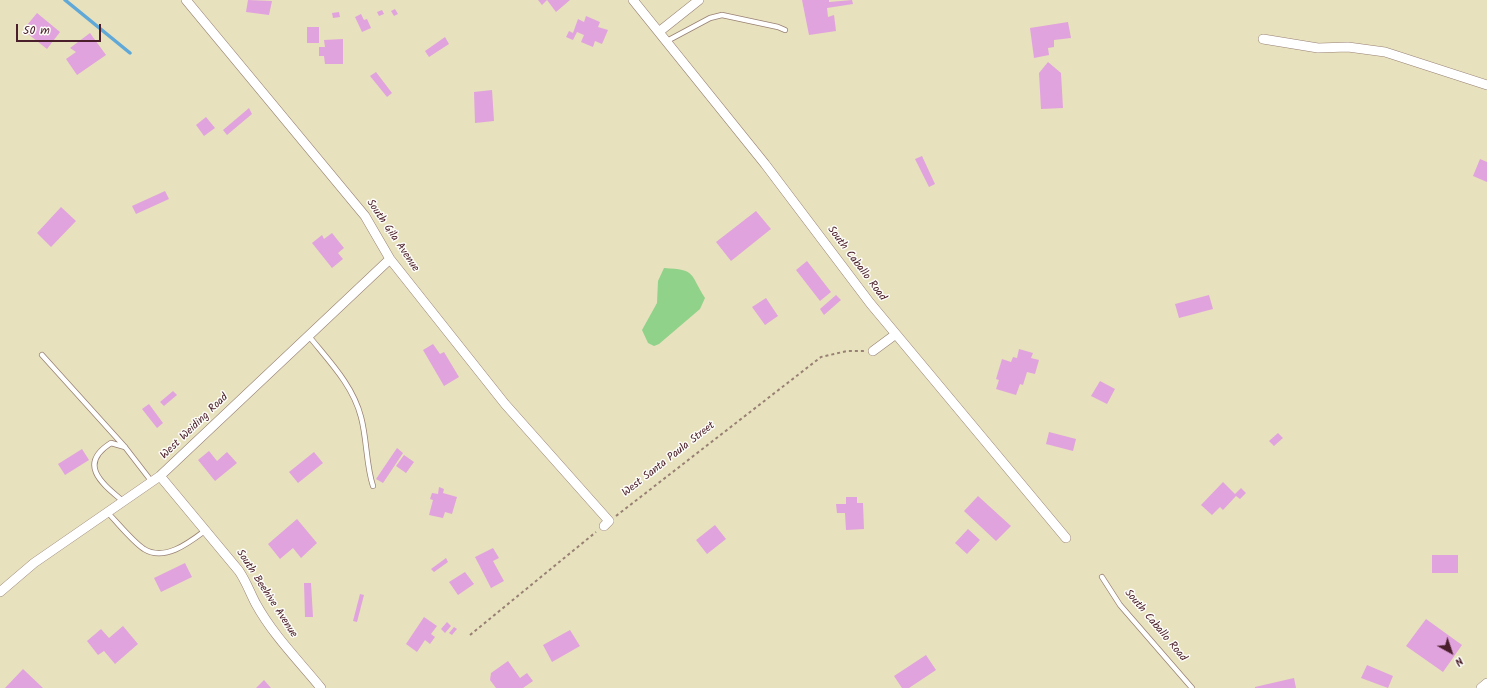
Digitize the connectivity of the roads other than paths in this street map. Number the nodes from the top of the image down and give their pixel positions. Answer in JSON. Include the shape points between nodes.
{"nodes":[{"id":1,"x":186,"y":0,"type":"edge"},
{"id":2,"x":633,"y":0,"type":"edge"},
{"id":3,"x":699,"y":0,"type":"edge"},
{"id":4,"x":785,"y":30,"type":"dead end"},
{"id":5,"x":660,"y":31,"type":"junction"},
{"id":6,"x":1263,"y":39,"type":"dead end"},
{"id":7,"x":667,"y":41,"type":"junction"},
{"id":8,"x":1487,"y":85,"type":"edge"},
{"id":9,"x":390,"y":259,"type":"junction"},
{"id":10,"x":896,"y":334,"type":"junction"},
{"id":11,"x":308,"y":336,"type":"junction"},
{"id":12,"x":873,"y":351,"type":"road end"},
{"id":13,"x":42,"y":355,"type":"dead end"},
{"id":14,"x":125,"y":447,"type":"junction"},
{"id":15,"x":160,"y":476,"type":"junction"},
{"id":16,"x":152,"y":482,"type":"junction"},
{"id":17,"x":373,"y":486,"type":"dead end"},
{"id":18,"x":124,"y":502,"type":"junction"},
{"id":19,"x":108,"y":513,"type":"junction"},
{"id":20,"x":606,"y":524,"type":"road end"},
{"id":21,"x":206,"y":530,"type":"junction"},
{"id":22,"x":1066,"y":538,"type":"dead end"},
{"id":23,"x":1102,"y":577,"type":"dead end"},
{"id":24,"x":0,"y":592,"type":"edge"},
{"id":25,"x":1487,"y":683,"type":"edge"},
{"id":26,"x":321,"y":688,"type":"edge"},
{"id":27,"x":1192,"y":688,"type":"edge"},
{"id":28,"x":1481,"y":688,"type":"edge"}],
"edges":[{"from":1,"to":9,"type":"street","name":"South Gila Avenue","via":[[365,216]]},
{"from":2,"to":5,"type":"street","name":"South Caballo Road"},
{"from":3,"to":5,"type":"street"},
{"from":4,"to":7,"type":"lane","via":[[722,15],[710,18]]},
{"from":5,"to":7,"type":"street","name":"South Caballo Road"},
{"from":6,"to":8,"type":"street","via":[[1318,48],[1348,47],[1385,52]]},
{"from":7,"to":10,"type":"street","name":"South Caballo Road"},
{"from":9,"to":11,"type":"street","name":"West Weiding Road"},
{"from":9,"to":20,"type":"street","name":"South Gila Avenue","via":[[505,404]]},
{"from":10,"to":12,"type":"street"},
{"from":10,"to":22,"type":"street","name":"South Caballo Road"},
{"from":11,"to":15,"type":"street","name":"West Weiding Road"},
{"from":11,"to":17,"type":"lane","via":[[348,385],[357,402],[368,456],[369,476]]},
{"from":13,"to":14,"type":"lane"},
{"from":14,"to":16,"type":"lane"},
{"from":14,"to":18,"type":"lane","via":[[111,444],[103,448],[94,464],[94,471],[100,482]]},
{"from":15,"to":16,"type":"street","name":"West Weiding Road"},
{"from":15,"to":21,"type":"street","name":"South Beehive Avenue"},
{"from":16,"to":18,"type":"street","name":"West Weiding Road"},
{"from":18,"to":19,"type":"street","name":"West Weiding Road"},
{"from":19,"to":21,"type":"lane","via":[[144,549],[157,553],[177,549]]},
{"from":19,"to":24,"type":"street","name":"West Weiding Road","via":[[34,563]]},
{"from":21,"to":26,"type":"street","name":"South Beehive Avenue","via":[[239,571],[274,630]]},
{"from":23,"to":27,"type":"lane","name":"South Caballo Road","via":[[1120,605]]},
{"from":25,"to":28,"type":"street"}]}
